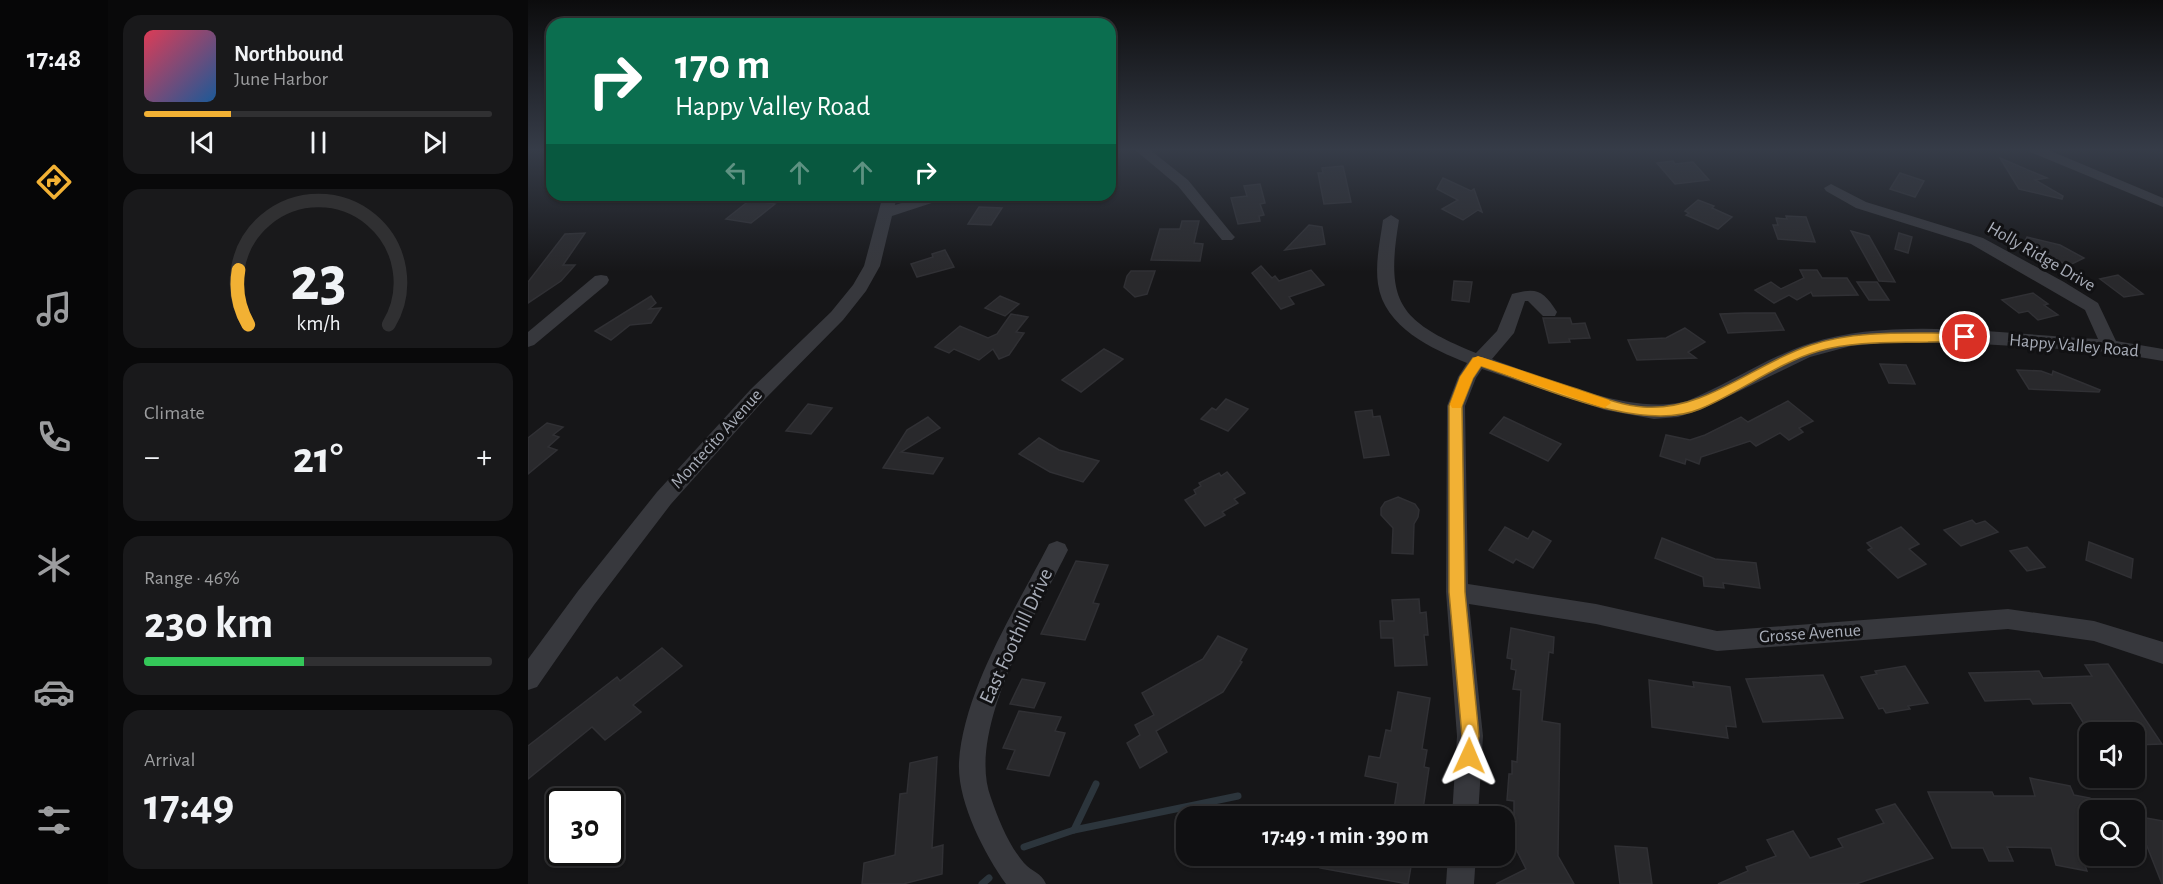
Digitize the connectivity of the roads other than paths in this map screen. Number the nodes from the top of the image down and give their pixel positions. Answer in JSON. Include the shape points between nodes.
{"nodes":[{"id":1,"x":1189,"y":190,"type":"edge"},
{"id":2,"x":1835,"y":190,"type":"edge"},
{"id":3,"x":2132,"y":190,"type":"edge"},
{"id":4,"x":906,"y":201,"type":"edge"},
{"id":5,"x":888,"y":204,"type":"edge"},
{"id":6,"x":2163,"y":204,"type":"edge"},
{"id":7,"x":1391,"y":220,"type":"dead end"},
{"id":8,"x":1227,"y":237,"type":"dead end"},
{"id":9,"x":600,"y":280,"type":"dead end"},
{"id":10,"x":1549,"y":312,"type":"dead end"},
{"id":11,"x":528,"y":341,"type":"edge"},
{"id":12,"x":2110,"y":346,"type":"junction"},
{"id":13,"x":2163,"y":355,"type":"edge"},
{"id":14,"x":1478,"y":361,"type":"junction"},
{"id":15,"x":1057,"y":550,"type":"dead end"},
{"id":16,"x":1457,"y":592,"type":"junction"},
{"id":17,"x":2118,"y":638,"type":"junction"},
{"id":18,"x":2163,"y":638,"type":"edge"},
{"id":19,"x":2163,"y":653,"type":"edge"},
{"id":20,"x":528,"y":679,"type":"edge"},
{"id":21,"x":1466,"y":806,"type":"edge"},
{"id":22,"x":1461,"y":866,"type":"edge"},
{"id":23,"x":1032,"y":884,"type":"edge"},
{"id":24,"x":1460,"y":884,"type":"edge"}],
"edges":[{"from":1,"to":8,"type":"street"},
{"from":2,"to":12,"type":"street","name":"Holly Ridge Drive","via":[[1861,205],[1977,241],[2058,286],[2092,307]]},
{"from":3,"to":6,"type":"street"},
{"from":4,"to":5,"type":"street"},
{"from":5,"to":20,"type":"street","name":"Montecito Avenue","via":[[868,275],[837,316],[758,394],[664,498]]},
{"from":7,"to":14,"type":"street","name":"Happy Valley Road","via":[[1384,273],[1392,302],[1406,320],[1425,334]]},
{"from":9,"to":11,"type":"street"},
{"from":10,"to":14,"type":"street","via":[[1531,294],[1518,298],[1505,333]]},
{"from":12,"to":13,"type":"street","name":"Happy Valley Road"},
{"from":12,"to":14,"type":"street","name":"Happy Valley Road","via":[[1965,337],[1850,340],[1794,356],[1695,406],[1643,412],[1610,405]]},
{"from":14,"to":16,"type":"street","via":[[1456,406]]},
{"from":15,"to":23,"type":"street","name":"East Foothill Drive","via":[[1008,646],[981,710],[972,763],[976,795],[998,849],[1016,875]]},
{"from":16,"to":17,"type":"street","name":"Grosse Avenue","via":[[1596,614],[1718,641],[2008,619]]},
{"from":16,"to":21,"type":"street","via":[[1470,736]]},
{"from":17,"to":18,"type":"street"},
{"from":17,"to":19,"type":"street","name":"Grosse Avenue"},
{"from":22,"to":24,"type":"street"}]}
